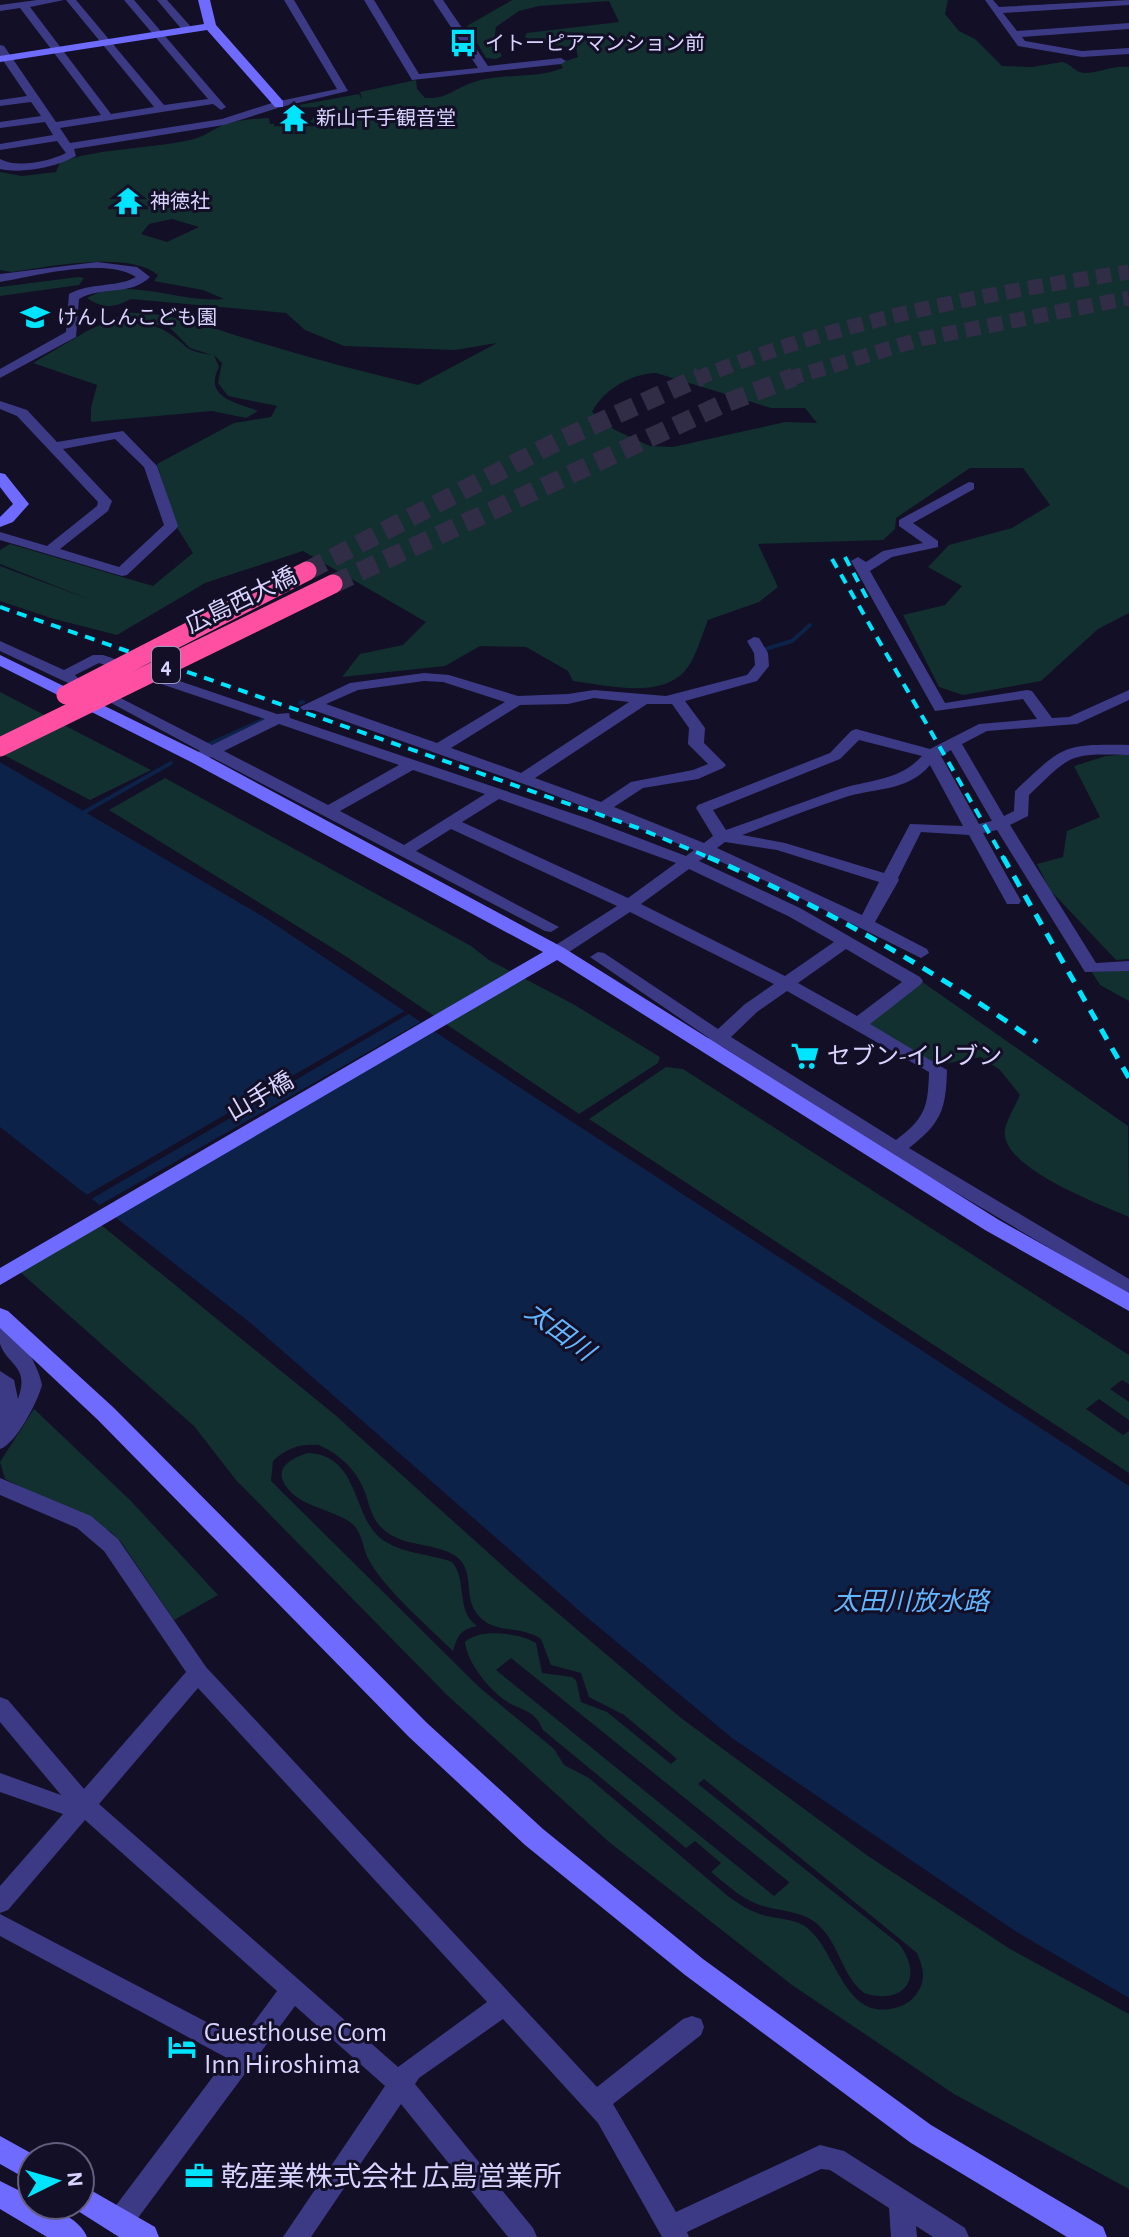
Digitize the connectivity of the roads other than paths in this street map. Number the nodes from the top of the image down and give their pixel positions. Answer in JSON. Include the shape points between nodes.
{"nodes":[{"id":1,"x":59,"y":0,"type":"edge"},
{"id":2,"x":71,"y":0,"type":"edge"},
{"id":3,"x":129,"y":0,"type":"edge"},
{"id":4,"x":162,"y":0,"type":"edge"},
{"id":5,"x":204,"y":0,"type":"edge"},
{"id":6,"x":289,"y":0,"type":"edge"},
{"id":7,"x":369,"y":0,"type":"edge"},
{"id":8,"x":438,"y":0,"type":"edge"},
{"id":9,"x":36,"y":2,"type":"edge"},
{"id":10,"x":1129,"y":2,"type":"edge"},
{"id":11,"x":23,"y":5,"type":"junction"},
{"id":12,"x":992,"y":6,"type":"edge"},
{"id":13,"x":0,"y":8,"type":"edge"},
{"id":14,"x":210,"y":26,"type":"junction"},
{"id":15,"x":1129,"y":26,"type":"edge"},
{"id":16,"x":188,"y":30,"type":"junction"},
{"id":17,"x":159,"y":34,"type":"junction"},
{"id":18,"x":1014,"y":34,"type":"junction"},
{"id":19,"x":106,"y":42,"type":"junction"},
{"id":20,"x":56,"y":50,"type":"junction"},
{"id":21,"x":1129,"y":51,"type":"edge"},
{"id":22,"x":2,"y":55,"type":"edge"},
{"id":23,"x":561,"y":61,"type":"dead end"},
{"id":24,"x":485,"y":70,"type":"junction"},
{"id":25,"x":33,"y":98,"type":"junction"},
{"id":26,"x":214,"y":101,"type":"junction"},
{"id":27,"x":0,"y":103,"type":"edge"},
{"id":28,"x":279,"y":104,"type":"junction"},
{"id":29,"x":161,"y":109,"type":"junction"},
{"id":30,"x":109,"y":118,"type":"junction"},
{"id":31,"x":231,"y":118,"type":"junction"},
{"id":32,"x":50,"y":122,"type":"junction"},
{"id":33,"x":0,"y":125,"type":"edge"},
{"id":34,"x":64,"y":142,"type":"junction"},
{"id":35,"x":0,"y":147,"type":"edge"},
{"id":36,"x":0,"y":162,"type":"edge"},
{"id":37,"x":0,"y":278,"type":"edge"},
{"id":38,"x":0,"y":374,"type":"edge"},
{"id":39,"x":0,"y":405,"type":"edge"},
{"id":40,"x":54,"y":447,"type":"junction"},
{"id":41,"x":2,"y":483,"type":"edge"},
{"id":42,"x":969,"y":486,"type":"dead end"},
{"id":43,"x":0,"y":522,"type":"edge"},
{"id":44,"x":0,"y":536,"type":"edge"},
{"id":45,"x":48,"y":552,"type":"junction"},
{"id":46,"x":307,"y":571,"type":"tunnel mouth"},
{"id":47,"x":333,"y":584,"type":"tunnel mouth"},
{"id":48,"x":754,"y":641,"type":"dead end"},
{"id":49,"x":0,"y":645,"type":"edge"},
{"id":50,"x":0,"y":660,"type":"edge"},
{"id":51,"x":65,"y":675,"type":"junction"},
{"id":52,"x":161,"y":678,"type":"junction"},
{"id":53,"x":1129,"y":694,"type":"edge"},
{"id":54,"x":644,"y":699,"type":"junction"},
{"id":55,"x":677,"y":700,"type":"junction"},
{"id":56,"x":114,"y":701,"type":"junction"},
{"id":57,"x":517,"y":701,"type":"junction"},
{"id":58,"x":313,"y":705,"type":"junction"},
{"id":59,"x":280,"y":717,"type":"junction"},
{"id":60,"x":1048,"y":723,"type":"junction"},
{"id":61,"x":0,"y":730,"type":"edge"},
{"id":62,"x":954,"y":743,"type":"junction"},
{"id":63,"x":0,"y":747,"type":"edge"},
{"id":64,"x":438,"y":749,"type":"junction"},
{"id":65,"x":1129,"y":750,"type":"edge"},
{"id":66,"x":203,"y":754,"type":"junction"},
{"id":67,"x":932,"y":754,"type":"junction"},
{"id":68,"x":413,"y":763,"type":"junction"},
{"id":69,"x":522,"y":779,"type":"junction"},
{"id":70,"x":498,"y":793,"type":"junction"},
{"id":71,"x":604,"y":807,"type":"junction"},
{"id":72,"x":328,"y":812,"type":"junction"},
{"id":73,"x":450,"y":823,"type":"junction"},
{"id":74,"x":1001,"y":825,"type":"junction"},
{"id":75,"x":975,"y":832,"type":"junction"},
{"id":76,"x":722,"y":837,"type":"junction"},
{"id":77,"x":709,"y":849,"type":"junction"},
{"id":78,"x":405,"y":851,"type":"junction"},
{"id":79,"x":690,"y":863,"type":"junction"},
{"id":80,"x":891,"y":880,"type":"junction"},
{"id":81,"x":1013,"y":901,"type":"dead end"},
{"id":82,"x":629,"y":905,"type":"junction"},
{"id":83,"x":866,"y":922,"type":"junction"},
{"id":84,"x":551,"y":927,"type":"dead end"},
{"id":85,"x":846,"y":941,"type":"junction"},
{"id":86,"x":921,"y":953,"type":"dead end"},
{"id":87,"x":552,"y":956,"type":"junction"},
{"id":88,"x":598,"y":957,"type":"dead end"},
{"id":89,"x":1129,"y":966,"type":"edge"},
{"id":90,"x":786,"y":983,"type":"junction"},
{"id":91,"x":858,"y":1024,"type":"junction"},
{"id":92,"x":714,"y":1042,"type":"junction"},
{"id":93,"x":897,"y":1148,"type":"junction"},
{"id":94,"x":0,"y":1278,"type":"edge"},
{"id":95,"x":1129,"y":1288,"type":"edge"},
{"id":96,"x":1129,"y":1303,"type":"edge"},
{"id":97,"x":0,"y":1316,"type":"edge"},
{"id":98,"x":0,"y":1330,"type":"edge"},
{"id":99,"x":0,"y":1378,"type":"edge"},
{"id":100,"x":0,"y":1417,"type":"edge"},
{"id":101,"x":0,"y":1441,"type":"edge"},
{"id":102,"x":0,"y":1486,"type":"edge"},
{"id":103,"x":198,"y":1673,"type":"junction"},
{"id":104,"x":0,"y":1706,"type":"edge"},
{"id":105,"x":0,"y":1782,"type":"edge"},
{"id":106,"x":84,"y":1805,"type":"junction"},
{"id":107,"x":0,"y":1903,"type":"edge"},
{"id":108,"x":0,"y":1924,"type":"edge"},
{"id":109,"x":293,"y":1989,"type":"junction"},
{"id":110,"x":506,"y":2003,"type":"junction"},
{"id":111,"x":692,"y":2027,"type":"dead end"},
{"id":112,"x":244,"y":2054,"type":"junction"},
{"id":113,"x":399,"y":2083,"type":"junction"},
{"id":114,"x":595,"y":2103,"type":"junction"},
{"id":115,"x":0,"y":2194,"type":"edge"},
{"id":116,"x":902,"y":2205,"type":"junction"},
{"id":117,"x":96,"y":2207,"type":"edge"},
{"id":118,"x":120,"y":2221,"type":"junction"},
{"id":119,"x":674,"y":2232,"type":"edge"},
{"id":120,"x":65,"y":2235,"type":"edge"},
{"id":121,"x":145,"y":2237,"type":"edge"},
{"id":122,"x":296,"y":2237,"type":"edge"},
{"id":123,"x":524,"y":2237,"type":"edge"},
{"id":124,"x":904,"y":2237,"type":"edge"},
{"id":125,"x":956,"y":2237,"type":"edge"},
{"id":126,"x":1093,"y":2237,"type":"edge"}],
"edges":[{"from":1,"to":9,"type":"street"},
{"from":2,"to":19,"type":"street"},
{"from":3,"to":17,"type":"street"},
{"from":4,"to":16,"type":"street"},
{"from":5,"to":14,"type":"street"},
{"from":6,"to":28,"type":"street","via":[[343,91]]},
{"from":7,"to":24,"type":"street","via":[[416,78]]},
{"from":8,"to":24,"type":"street"},
{"from":9,"to":11,"type":"street"},
{"from":10,"to":12,"type":"street"},
{"from":11,"to":13,"type":"street"},
{"from":11,"to":20,"type":"street"},
{"from":12,"to":18,"type":"street"},
{"from":14,"to":16,"type":"street"},
{"from":14,"to":28,"type":"street"},
{"from":15,"to":18,"type":"street"},
{"from":16,"to":17,"type":"street"},
{"from":17,"to":19,"type":"street"},
{"from":17,"to":26,"type":"street"},
{"from":18,"to":21,"type":"street","via":[[1022,44],[1082,54]]},
{"from":19,"to":20,"type":"street"},
{"from":19,"to":29,"type":"street"},
{"from":20,"to":22,"type":"street"},
{"from":20,"to":30,"type":"street"},
{"from":22,"to":25,"type":"street","via":[[14,79]]},
{"from":23,"to":24,"type":"street"},
{"from":25,"to":27,"type":"street"},
{"from":25,"to":32,"type":"street"},
{"from":26,"to":29,"type":"street"},
{"from":26,"to":31,"type":"street"},
{"from":28,"to":31,"type":"street"},
{"from":29,"to":30,"type":"street"},
{"from":30,"to":32,"type":"street"},
{"from":31,"to":34,"type":"street"},
{"from":32,"to":33,"type":"street"},
{"from":32,"to":34,"type":"street"},
{"from":34,"to":35,"type":"street"},
{"from":34,"to":36,"type":"street","via":[[72,154],[60,160],[11,168]]},
{"from":37,"to":38,"type":"street","via":[[87,266],[129,268],[144,277],[134,284],[85,288],[73,297],[72,334]]},
{"from":39,"to":40,"type":"street","via":[[22,413]]},
{"from":40,"to":45,"type":"street","via":[[105,501]]},
{"from":40,"to":45,"type":"street","via":[[118,434],[150,466],[171,526],[122,572]]},
{"from":41,"to":43,"type":"street","via":[[21,504]]},
{"from":42,"to":60,"type":"street","via":[[904,523],[933,544],[860,565],[940,708],[1027,694]]},
{"from":44,"to":45,"type":"street"},
{"from":46,"to":61,"type":"highway","name":"広島西大橋","number":"4","bridge":true},
{"from":47,"to":63,"type":"highway","name":"広島西大橋","number":"4","bridge":true},
{"from":48,"to":55,"type":"street","via":[[762,666],[752,678]]},
{"from":49,"to":51,"type":"street"},
{"from":50,"to":66,"type":"street"},
{"from":51,"to":52,"type":"street","via":[[98,658]]},
{"from":51,"to":56,"type":"street"},
{"from":52,"to":56,"type":"street"},
{"from":52,"to":59,"type":"street"},
{"from":53,"to":60,"type":"street","via":[[1072,721]]},
{"from":54,"to":55,"type":"street"},
{"from":54,"to":57,"type":"street","via":[[594,694]]},
{"from":54,"to":69,"type":"street"},
{"from":55,"to":71,"type":"street","via":[[697,728],[696,744],[718,765],[692,778],[634,786]]},
{"from":56,"to":66,"type":"street"},
{"from":57,"to":58,"type":"street","via":[[444,678],[424,677],[355,686]]},
{"from":57,"to":64,"type":"street"},
{"from":58,"to":59,"type":"street"},
{"from":58,"to":64,"type":"street"},
{"from":59,"to":66,"type":"street"},
{"from":59,"to":68,"type":"street"},
{"from":60,"to":62,"type":"street","via":[[984,727]]},
{"from":62,"to":67,"type":"street"},
{"from":62,"to":74,"type":"street"},
{"from":64,"to":69,"type":"street"},
{"from":65,"to":74,"type":"street","via":[[1080,749],[1060,757],[1021,794],[1022,813]]},
{"from":66,"to":72,"type":"street"},
{"from":66,"to":87,"type":"street"},
{"from":67,"to":75,"type":"street"},
{"from":67,"to":76,"type":"street","via":[[916,772],[893,783],[847,792]]},
{"from":67,"to":76,"type":"street","via":[[856,734],[835,756],[704,808]]},
{"from":68,"to":70,"type":"street"},
{"from":68,"to":72,"type":"street"},
{"from":69,"to":71,"type":"street"},
{"from":70,"to":73,"type":"street"},
{"from":70,"to":79,"type":"street"},
{"from":71,"to":77,"type":"street"},
{"from":72,"to":78,"type":"street"},
{"from":73,"to":78,"type":"street"},
{"from":73,"to":82,"type":"street"},
{"from":74,"to":75,"type":"street"},
{"from":74,"to":89,"type":"street","via":[[1091,968]]},
{"from":75,"to":80,"type":"street","via":[[916,827]]},
{"from":75,"to":81,"type":"street"},
{"from":76,"to":77,"type":"street"},
{"from":76,"to":80,"type":"street","via":[[779,846]]},
{"from":77,"to":79,"type":"street"},
{"from":77,"to":83,"type":"street"},
{"from":78,"to":84,"type":"street"},
{"from":79,"to":82,"type":"street"},
{"from":79,"to":85,"type":"street"},
{"from":80,"to":83,"type":"street"},
{"from":82,"to":87,"type":"street"},
{"from":82,"to":90,"type":"street"},
{"from":83,"to":86,"type":"street"},
{"from":85,"to":90,"type":"street"},
{"from":85,"to":91,"type":"street","via":[[914,981]]},
{"from":87,"to":92,"type":"street"},
{"from":87,"to":94,"type":"street","name":"山手橋"},
{"from":88,"to":92,"type":"street"},
{"from":90,"to":91,"type":"street"},
{"from":90,"to":92,"type":"street"},
{"from":91,"to":93,"type":"street","via":[[938,1070],[937,1106],[929,1124]]},
{"from":92,"to":93,"type":"street"},
{"from":92,"to":96,"type":"street","via":[[992,1225]]},
{"from":93,"to":95,"type":"street"},
{"from":97,"to":126,"type":"street","via":[[106,1414],[418,1730],[534,1837],[694,1967],[921,2134]]},
{"from":98,"to":101,"type":"street","via":[[31,1369],[33,1382],[27,1402]]},
{"from":99,"to":100,"type":"street","via":[[7,1385],[8,1405]]},
{"from":102,"to":103,"type":"street","via":[[84,1522],[111,1545]]},
{"from":103,"to":106,"type":"street"},
{"from":103,"to":110,"type":"street"},
{"from":104,"to":106,"type":"street"},
{"from":105,"to":106,"type":"street","via":[[57,1804]]},
{"from":106,"to":107,"type":"street"},
{"from":106,"to":109,"type":"street"},
{"from":108,"to":112,"type":"street"},
{"from":109,"to":112,"type":"street"},
{"from":109,"to":113,"type":"street"},
{"from":110,"to":113,"type":"street"},
{"from":110,"to":114,"type":"street"},
{"from":111,"to":114,"type":"street"},
{"from":112,"to":118,"type":"street"},
{"from":113,"to":122,"type":"street"},
{"from":113,"to":123,"type":"street"},
{"from":114,"to":119,"type":"street"},
{"from":115,"to":120,"type":"street"},
{"from":116,"to":119,"type":"street","via":[[835,2159],[820,2157]]},
{"from":116,"to":124,"type":"street"},
{"from":116,"to":125,"type":"street"},
{"from":117,"to":118,"type":"street"},
{"from":118,"to":121,"type":"street"}]}
